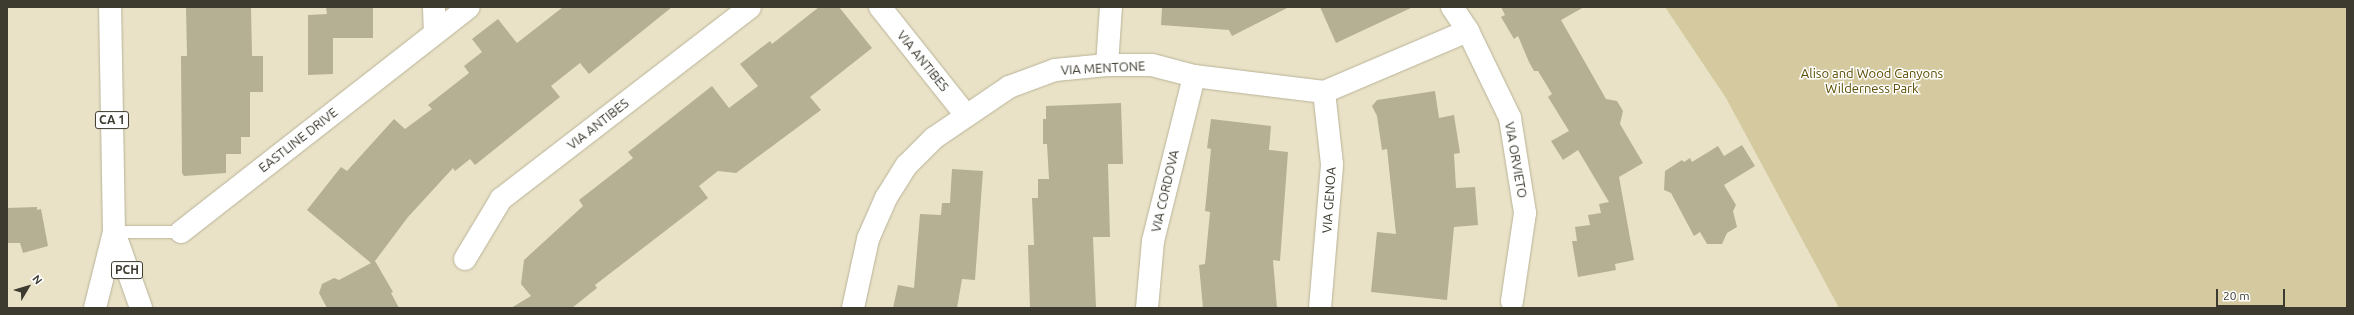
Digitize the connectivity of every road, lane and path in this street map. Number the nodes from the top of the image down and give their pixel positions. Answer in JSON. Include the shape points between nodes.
{"nodes":[{"id":1,"x":110,"y":7,"type":"edge"},
{"id":2,"x":434,"y":7,"type":"edge"},
{"id":3,"x":469,"y":7,"type":"edge"},
{"id":4,"x":750,"y":7,"type":"edge"},
{"id":5,"x":880,"y":7,"type":"edge"},
{"id":6,"x":1111,"y":7,"type":"edge"},
{"id":7,"x":1452,"y":7,"type":"edge"},
{"id":8,"x":1468,"y":31,"type":"junction"},
{"id":9,"x":435,"y":33,"type":"junction"},
{"id":10,"x":1107,"y":65,"type":"junction"},
{"id":11,"x":1194,"y":76,"type":"junction"},
{"id":12,"x":1324,"y":92,"type":"junction"},
{"id":13,"x":965,"y":114,"type":"junction"},
{"id":14,"x":114,"y":232,"type":"junction"},
{"id":15,"x":181,"y":232,"type":"joint"},
{"id":16,"x":465,"y":259,"type":"dead end"},
{"id":17,"x":1512,"y":301,"type":"dead end"},
{"id":18,"x":95,"y":308,"type":"edge"},
{"id":19,"x":141,"y":308,"type":"edge"},
{"id":20,"x":853,"y":308,"type":"edge"},
{"id":21,"x":1147,"y":308,"type":"edge"},
{"id":22,"x":1320,"y":308,"type":"edge"}],
"edges":[{"from":1,"to":14,"type":"main road","number":"CA 1"},
{"from":2,"to":9,"type":"main road"},
{"from":3,"to":9,"type":"main road","name":"EASTLINE DRIVE"},
{"from":4,"to":16,"type":"main road","name":"VIA ANTIBES","via":[[501,199]]},
{"from":5,"to":13,"type":"main road","name":"VIA ANTIBES"},
{"from":6,"to":10,"type":"main road"},
{"from":7,"to":8,"type":"main road","name":"VIA ORVIETO"},
{"from":8,"to":12,"type":"main road","name":"VIA MENTONE"},
{"from":8,"to":17,"type":"main road","name":"VIA ORVIETO","via":[[1511,125],[1525,213]]},
{"from":9,"to":15,"type":"main road","name":"EASTLINE DRIVE"},
{"from":10,"to":11,"type":"main road","name":"VIA MENTONE","via":[[1152,65]]},
{"from":10,"to":13,"type":"main road","name":"VIA MENTONE","via":[[1055,70],[1009,86]]},
{"from":11,"to":12,"type":"main road","name":"VIA MENTONE"},
{"from":11,"to":21,"type":"main road","name":"VIA CORDOVA","via":[[1154,241]]},
{"from":12,"to":22,"type":"main road","name":"VIA GENOA","via":[[1332,164]]},
{"from":13,"to":20,"type":"main road","name":"VIA MENTONE","via":[[934,138],[907,166],[886,198],[868,240]]},
{"from":14,"to":15,"type":"lane","name":"EASTLINE DRIVE"},
{"from":14,"to":18,"type":"main road","number":"PCH"},
{"from":14,"to":19,"type":"main road","number":"PCH"}]}
